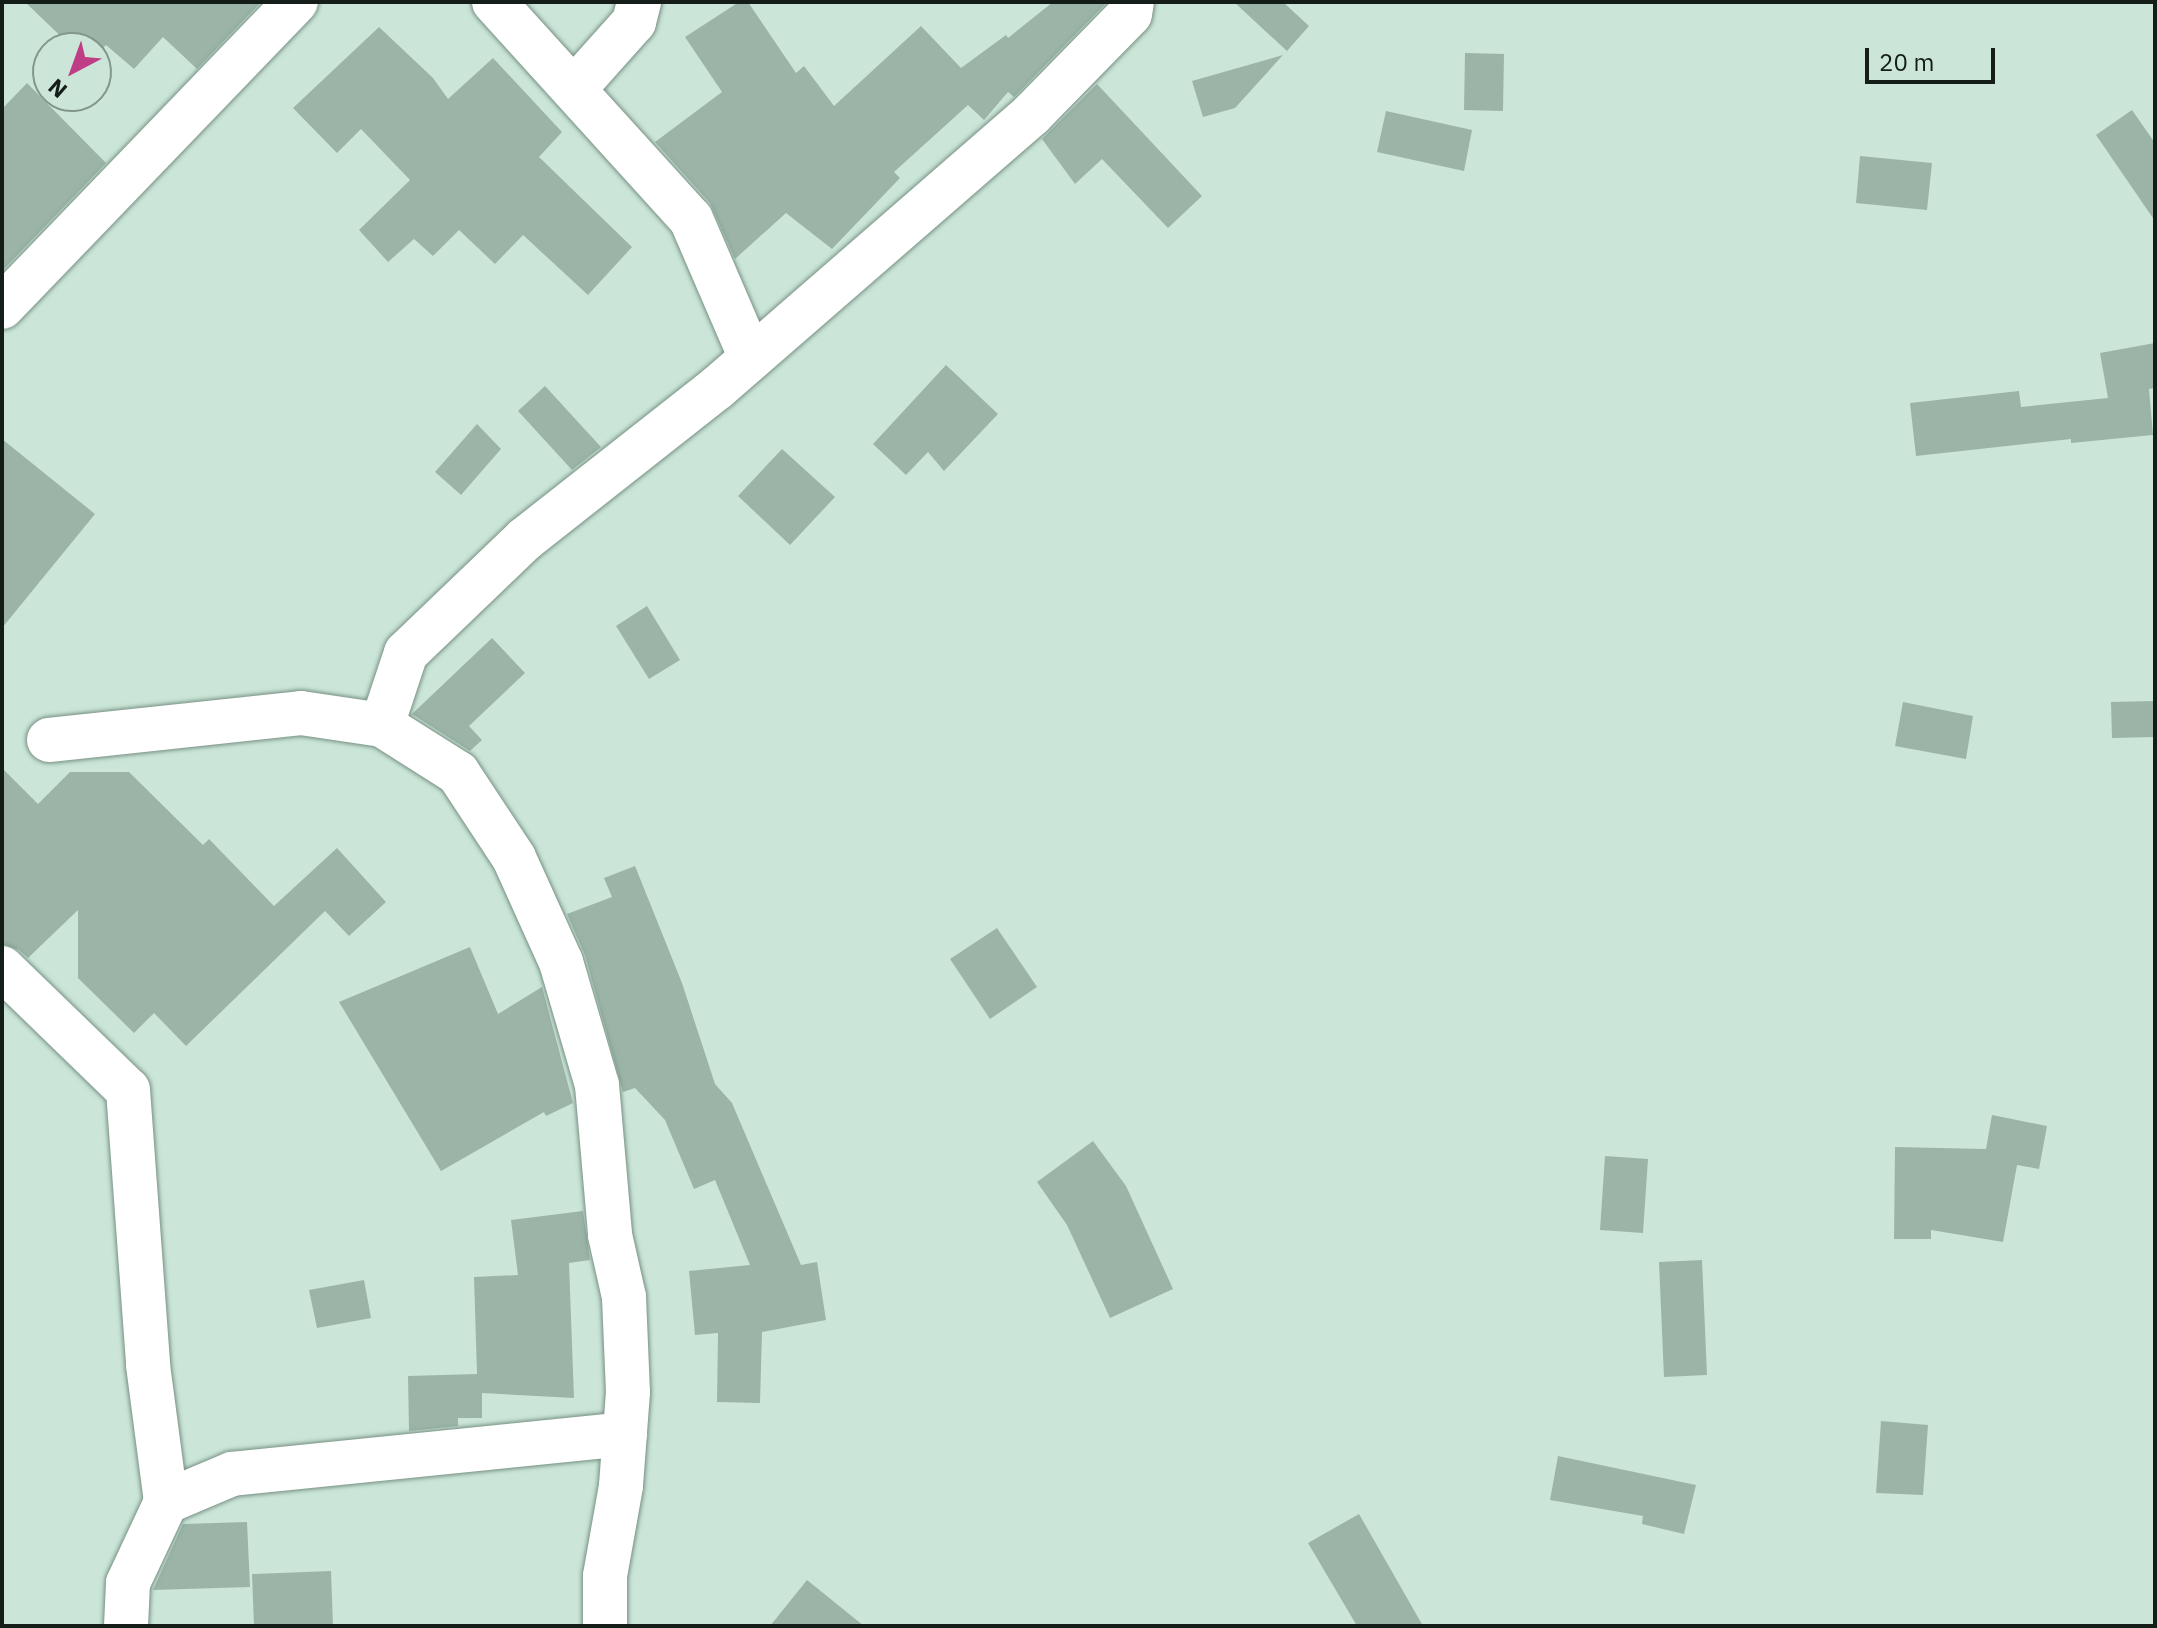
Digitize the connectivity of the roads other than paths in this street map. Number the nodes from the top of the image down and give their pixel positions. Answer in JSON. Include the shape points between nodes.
{"nodes":[{"id":1,"x":296,"y":2,"type":"edge"},
{"id":2,"x":494,"y":2,"type":"edge"},
{"id":3,"x":639,"y":2,"type":"edge"},
{"id":4,"x":1132,"y":2,"type":"edge"},
{"id":5,"x":574,"y":89,"type":"junction"},
{"id":6,"x":2,"y":307,"type":"edge"},
{"id":7,"x":751,"y":358,"type":"junction"},
{"id":8,"x":382,"y":725,"type":"junction"},
{"id":9,"x":49,"y":740,"type":"dead end"},
{"id":10,"x":2,"y":968,"type":"edge"},
{"id":11,"x":625,"y":1434,"type":"junction"},
{"id":12,"x":166,"y":1502,"type":"junction"},
{"id":13,"x":126,"y":1626,"type":"edge"},
{"id":14,"x":605,"y":1626,"type":"edge"}],
"edges":[{"from":1,"to":6,"type":"street"},
{"from":2,"to":5,"type":"street"},
{"from":3,"to":5,"type":"street","via":[[634,22]]},
{"from":4,"to":7,"type":"street","via":[[1130,14],[1031,115]]},
{"from":5,"to":7,"type":"street","via":[[691,219]]},
{"from":7,"to":8,"type":"street","via":[[525,539],[406,653]]},
{"from":8,"to":9,"type":"street","via":[[301,713]]},
{"from":8,"to":11,"type":"street","via":[[458,773],[514,858],[561,962],[597,1085],[610,1235],[624,1297]]},
{"from":10,"to":12,"type":"street","via":[[128,1090],[148,1365]]},
{"from":11,"to":12,"type":"street","via":[[232,1474]]},
{"from":11,"to":14,"type":"street","via":[[605,1576]]},
{"from":12,"to":13,"type":"street","via":[[128,1583]]}]}
